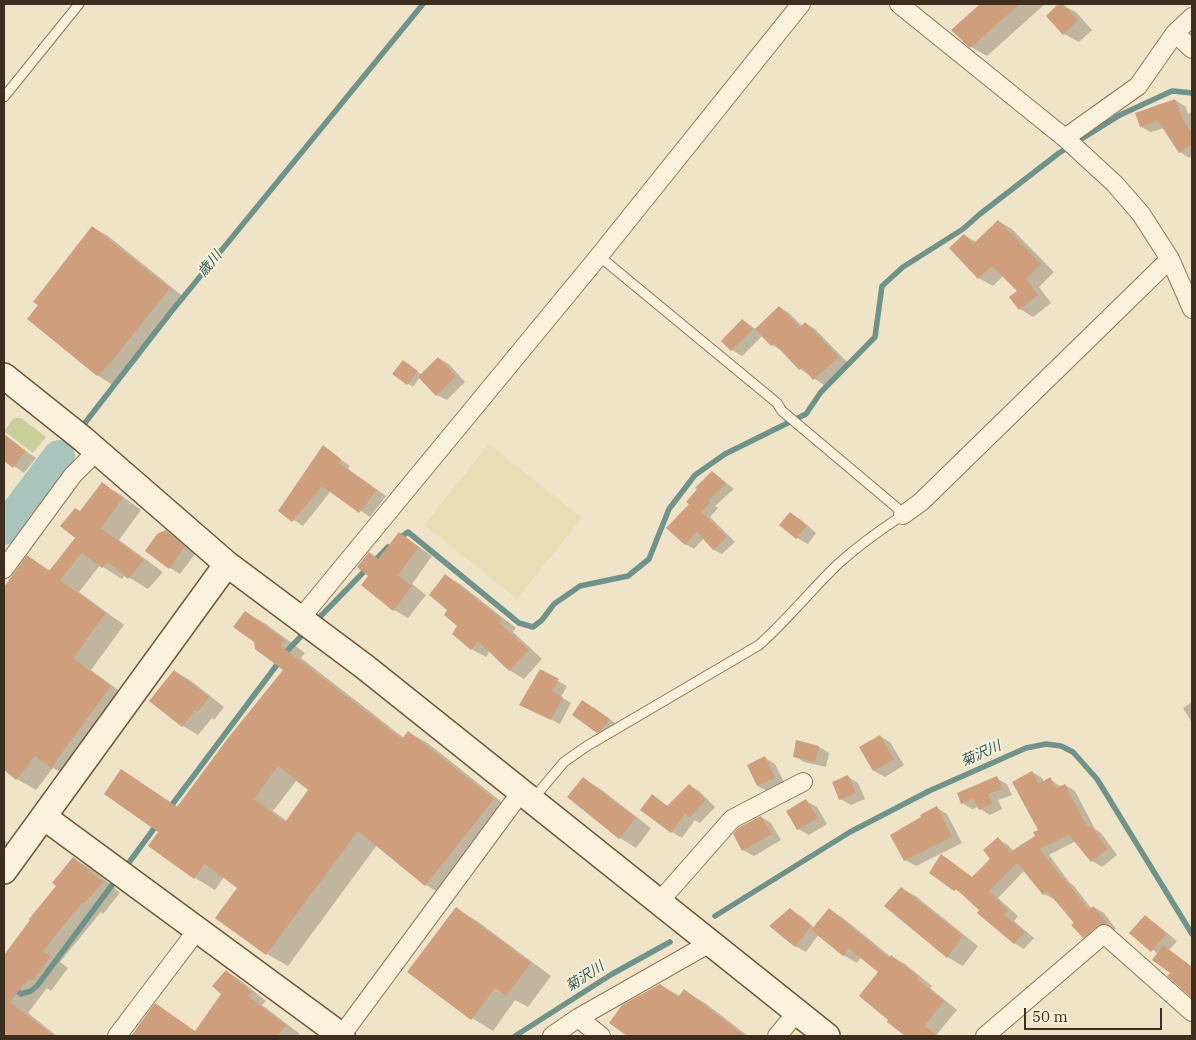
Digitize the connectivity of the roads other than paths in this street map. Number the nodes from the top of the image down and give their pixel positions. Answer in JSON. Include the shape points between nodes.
{"nodes":[{"id":1,"x":79,"y":4,"type":"edge"},
{"id":2,"x":801,"y":4,"type":"edge"},
{"id":3,"x":898,"y":4,"type":"edge"},
{"id":4,"x":1192,"y":17,"type":"edge"},
{"id":5,"x":1175,"y":33,"type":"junction"},
{"id":6,"x":1192,"y":49,"type":"edge"},
{"id":7,"x":4,"y":97,"type":"edge"},
{"id":8,"x":1065,"y":138,"type":"junction"},
{"id":9,"x":599,"y":256,"type":"junction"},
{"id":10,"x":1170,"y":259,"type":"junction"},
{"id":11,"x":1192,"y":309,"type":"edge"},
{"id":12,"x":4,"y":376,"type":"edge"},
{"id":13,"x":82,"y":438,"type":"junction"},
{"id":14,"x":903,"y":514,"type":"junction"},
{"id":15,"x":227,"y":564,"type":"junction"},
{"id":16,"x":4,"y":569,"type":"edge"},
{"id":17,"x":300,"y":619,"type":"junction"},
{"id":18,"x":803,"y":782,"type":"dead end"},
{"id":19,"x":526,"y":796,"type":"junction"},
{"id":20,"x":44,"y":817,"type":"junction"},
{"id":21,"x":4,"y":871,"type":"edge"},
{"id":22,"x":659,"y":902,"type":"junction"},
{"id":23,"x":198,"y":929,"type":"junction"},
{"id":24,"x":710,"y":943,"type":"junction"},
{"id":25,"x":796,"y":1012,"type":"junction"},
{"id":26,"x":1192,"y":1012,"type":"edge"},
{"id":27,"x":578,"y":1018,"type":"junction"},
{"id":28,"x":117,"y":1036,"type":"edge"},
{"id":29,"x":342,"y":1036,"type":"edge"},
{"id":30,"x":552,"y":1036,"type":"edge"},
{"id":31,"x":601,"y":1036,"type":"edge"},
{"id":32,"x":777,"y":1036,"type":"edge"},
{"id":33,"x":827,"y":1036,"type":"edge"},
{"id":34,"x":985,"y":1036,"type":"edge"}],
"edges":[{"from":1,"to":7,"type":"lane"},
{"from":2,"to":9,"type":"street"},
{"from":3,"to":8,"type":"street"},
{"from":4,"to":5,"type":"street"},
{"from":5,"to":6,"type":"street"},
{"from":5,"to":8,"type":"street","via":[[1138,86]]},
{"from":8,"to":10,"type":"street","via":[[1115,184],[1141,214]]},
{"from":9,"to":14,"type":"lane","via":[[777,403],[782,411]]},
{"from":9,"to":17,"type":"street"},
{"from":10,"to":11,"type":"street"},
{"from":10,"to":14,"type":"street","via":[[921,502]]},
{"from":12,"to":13,"type":"street"},
{"from":13,"to":15,"type":"street"},
{"from":13,"to":16,"type":"street","via":[[73,475]]},
{"from":14,"to":19,"type":"lane","via":[[869,537],[838,565],[759,645],[587,746]]},
{"from":15,"to":17,"type":"street"},
{"from":15,"to":20,"type":"street"},
{"from":17,"to":19,"type":"street"},
{"from":18,"to":22,"type":"street","via":[[732,819]]},
{"from":19,"to":22,"type":"street"},
{"from":19,"to":29,"type":"street"},
{"from":20,"to":21,"type":"street"},
{"from":20,"to":23,"type":"street"},
{"from":22,"to":24,"type":"street"},
{"from":23,"to":28,"type":"street"},
{"from":23,"to":29,"type":"street"},
{"from":24,"to":25,"type":"street"},
{"from":24,"to":27,"type":"street"},
{"from":25,"to":32,"type":"street"},
{"from":25,"to":33,"type":"street"},
{"from":26,"to":34,"type":"street","via":[[1104,934]]},
{"from":27,"to":30,"type":"street"},
{"from":27,"to":31,"type":"street"}]}
